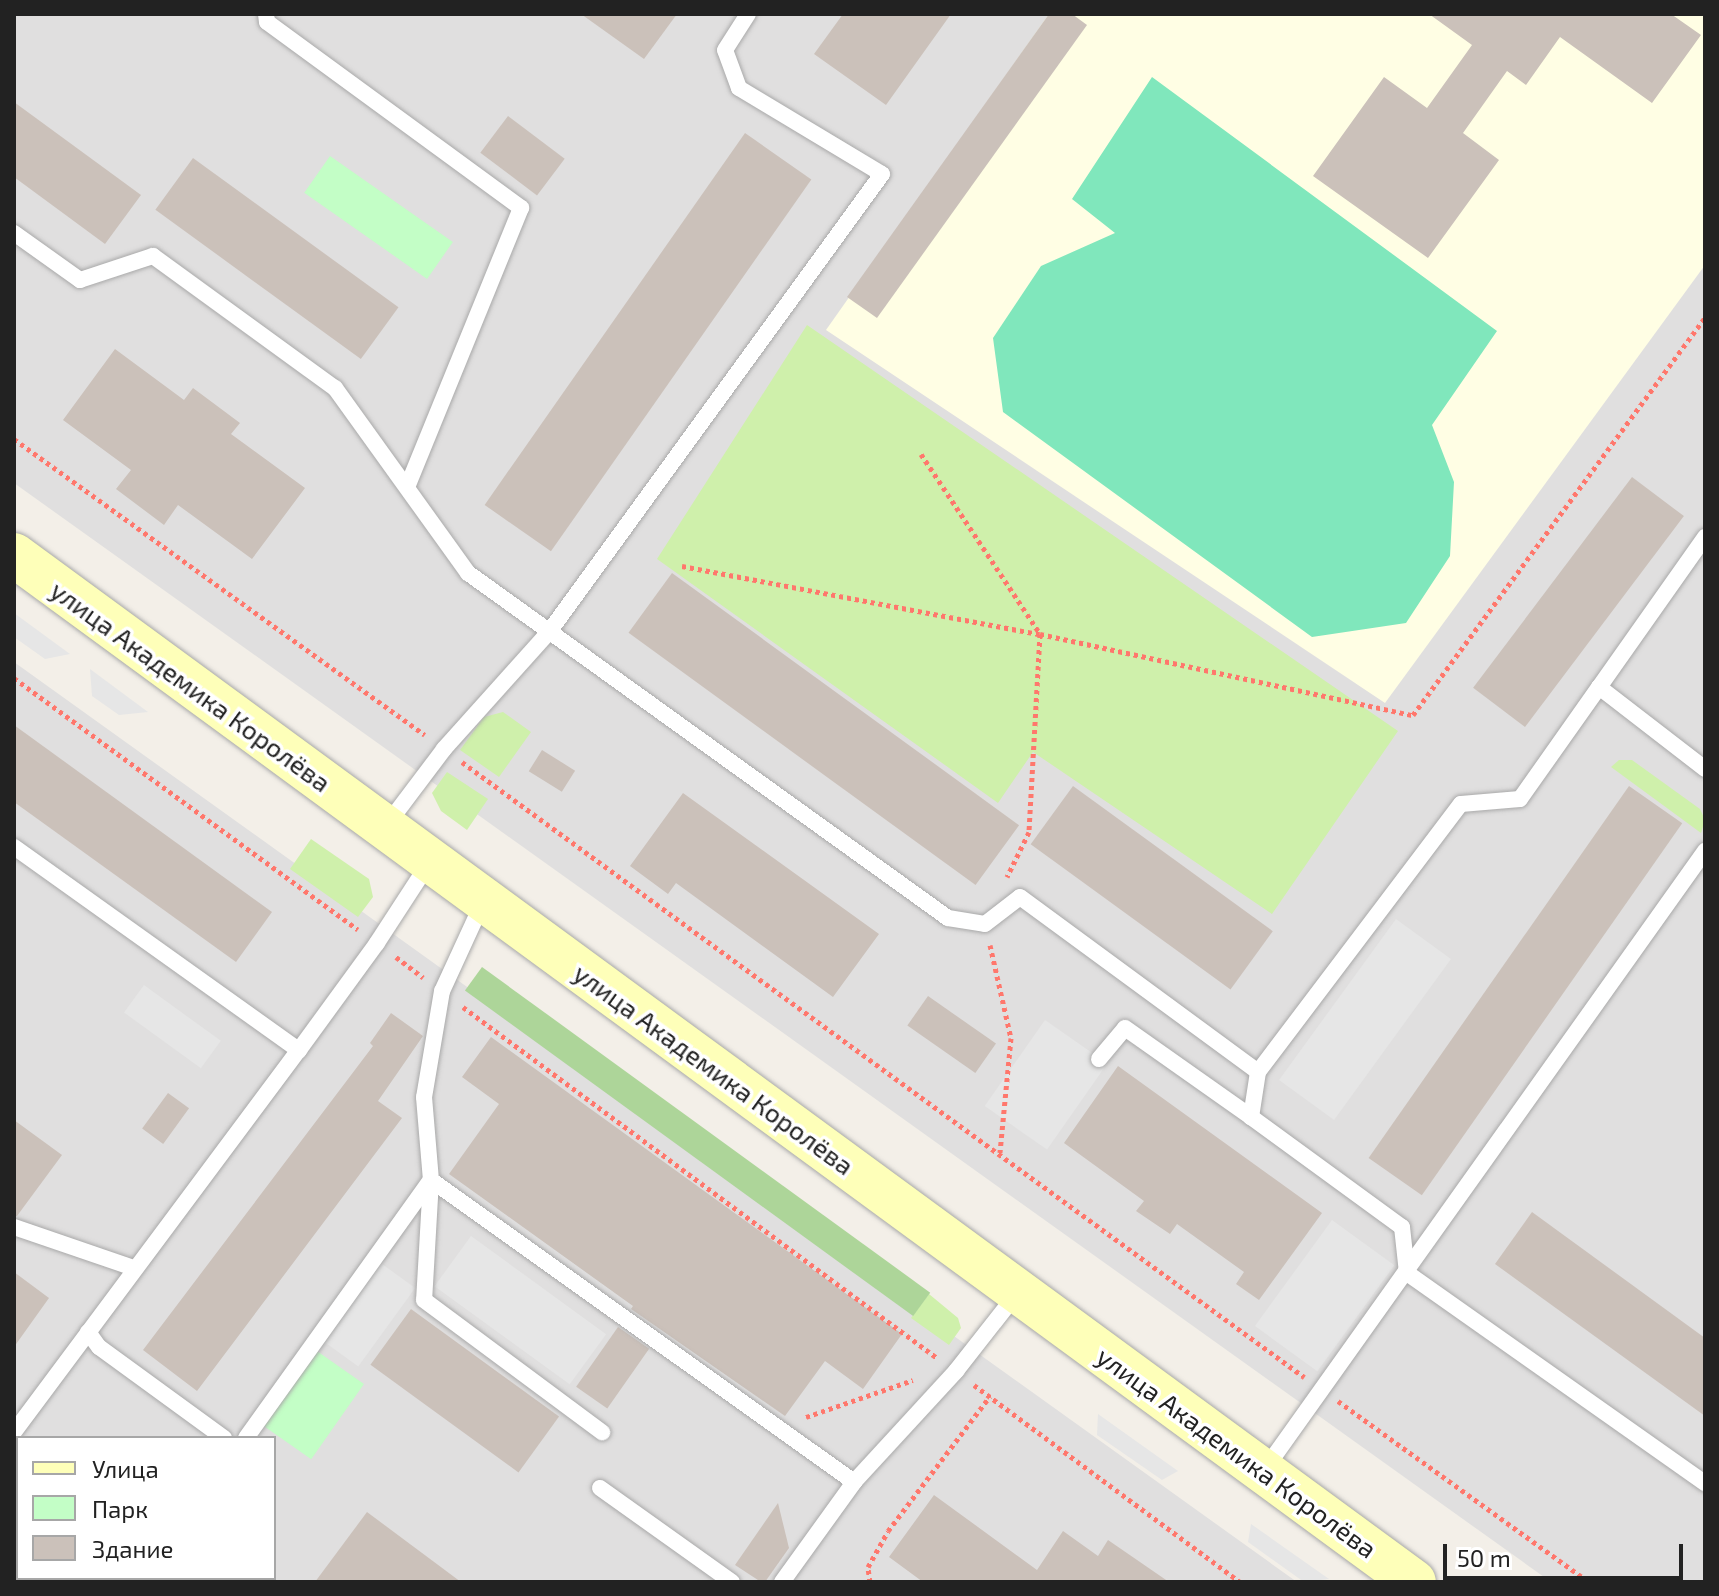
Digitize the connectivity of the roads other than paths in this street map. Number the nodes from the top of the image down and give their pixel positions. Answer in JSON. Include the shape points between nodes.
{"nodes":[{"id":1,"x":266,"y":14,"type":"edge"},
{"id":2,"x":748,"y":14,"type":"edge"},
{"id":3,"x":14,"y":233,"type":"edge"},
{"id":4,"x":408,"y":485,"type":"junction"},
{"id":5,"x":1705,"y":537,"type":"edge"},
{"id":6,"x":14,"y":555,"type":"edge"},
{"id":7,"x":549,"y":632,"type":"junction"},
{"id":8,"x":1599,"y":687,"type":"junction"},
{"id":9,"x":1705,"y":769,"type":"edge"},
{"id":10,"x":384,"y":829,"type":"junction"},
{"id":11,"x":14,"y":847,"type":"edge"},
{"id":12,"x":1705,"y":851,"type":"edge"},
{"id":13,"x":430,"y":861,"type":"junction"},
{"id":14,"x":483,"y":900,"type":"junction"},
{"id":15,"x":299,"y":1050,"type":"junction"},
{"id":16,"x":1099,"y":1059,"type":"dead end"},
{"id":17,"x":1258,"y":1072,"type":"junction"},
{"id":18,"x":1251,"y":1117,"type":"junction"},
{"id":19,"x":431,"y":1180,"type":"junction"},
{"id":20,"x":14,"y":1227,"type":"edge"},
{"id":21,"x":134,"y":1268,"type":"junction"},
{"id":22,"x":1407,"y":1273,"type":"junction"},
{"id":23,"x":1019,"y":1291,"type":"junction"},
{"id":24,"x":88,"y":1332,"type":"junction"},
{"id":25,"x":14,"y":1432,"type":"edge"},
{"id":26,"x":602,"y":1432,"type":"dead end"},
{"id":27,"x":221,"y":1436,"type":"edge"},
{"id":28,"x":247,"y":1436,"type":"edge"},
{"id":29,"x":1262,"y":1473,"type":"junction"},
{"id":30,"x":854,"y":1482,"type":"junction"},
{"id":31,"x":1705,"y":1483,"type":"edge"},
{"id":32,"x":600,"y":1488,"type":"dead end"},
{"id":33,"x":732,"y":1582,"type":"edge"},
{"id":34,"x":782,"y":1582,"type":"edge"},
{"id":35,"x":1414,"y":1582,"type":"edge"}],
"edges":[{"from":1,"to":4,"type":"lane","via":[[267,22],[521,208]]},
{"from":2,"to":7,"type":"lane","via":[[725,50],[739,88],[882,174]]},
{"from":3,"to":4,"type":"lane","via":[[80,280],[153,256],[335,388]]},
{"from":4,"to":7,"type":"lane","via":[[468,573]]},
{"from":5,"to":8,"type":"lane"},
{"from":6,"to":10,"type":"street","name":"улица Академика Королёва"},
{"from":7,"to":10,"type":"lane","via":[[444,749]]},
{"from":7,"to":17,"type":"lane","via":[[948,918],[985,924],[1020,897]]},
{"from":8,"to":9,"type":"lane"},
{"from":8,"to":17,"type":"lane","via":[[1520,799],[1461,804]]},
{"from":10,"to":13,"type":"street","name":"улица Академика Королёва"},
{"from":11,"to":15,"type":"lane"},
{"from":12,"to":22,"type":"lane"},
{"from":13,"to":14,"type":"street","name":"улица Академика Королёва"},
{"from":13,"to":15,"type":"lane"},
{"from":14,"to":19,"type":"lane","via":[[442,991],[424,1097]]},
{"from":14,"to":23,"type":"street","name":"улица Академика Королёва"},
{"from":15,"to":21,"type":"lane"},
{"from":16,"to":18,"type":"lane","via":[[1125,1028]]},
{"from":17,"to":18,"type":"lane"},
{"from":18,"to":22,"type":"lane","via":[[1402,1227]]},
{"from":19,"to":26,"type":"lane","via":[[424,1300]]},
{"from":19,"to":28,"type":"lane"},
{"from":19,"to":30,"type":"lane"},
{"from":20,"to":21,"type":"lane"},
{"from":21,"to":24,"type":"lane"},
{"from":22,"to":29,"type":"lane"},
{"from":22,"to":31,"type":"lane"},
{"from":23,"to":29,"type":"street","name":"улица Академика Королёва"},
{"from":23,"to":30,"type":"lane"},
{"from":24,"to":25,"type":"lane"},
{"from":24,"to":27,"type":"lane","via":[[99,1347]]},
{"from":29,"to":35,"type":"street","name":"улица Академика Королёва"},
{"from":30,"to":34,"type":"lane"},
{"from":32,"to":33,"type":"lane"}]}
